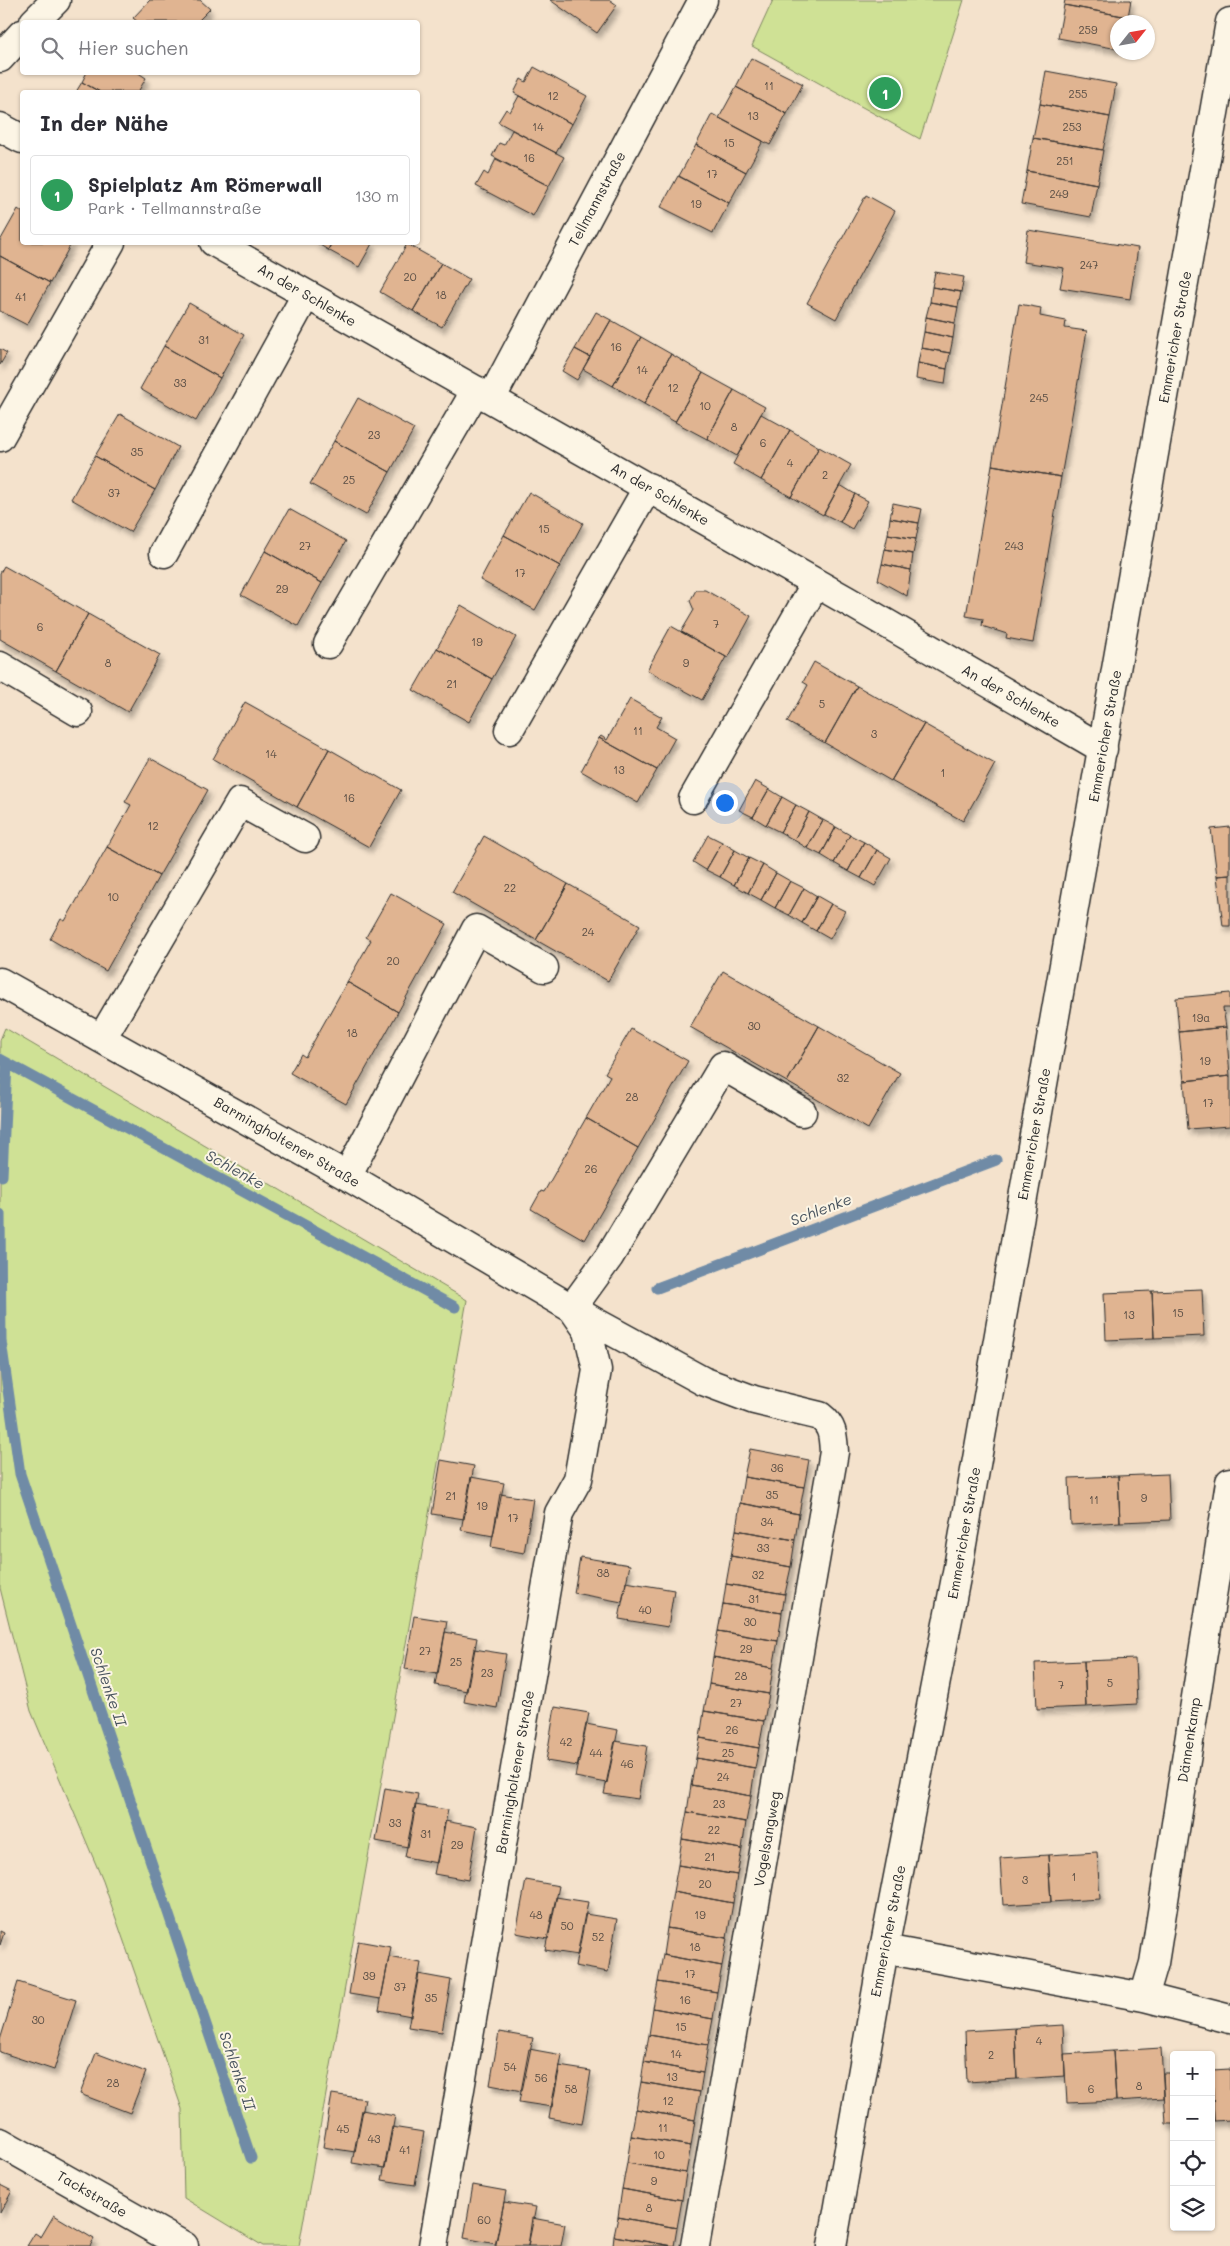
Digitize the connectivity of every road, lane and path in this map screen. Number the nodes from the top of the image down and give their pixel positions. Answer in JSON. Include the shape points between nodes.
{"nodes":[{"id":1,"x":56,"y":0,"type":"edge"},
{"id":2,"x":703,"y":0,"type":"edge"},
{"id":3,"x":36,"y":20,"type":"edge"},
{"id":4,"x":1230,"y":22,"type":"edge"},
{"id":5,"x":20,"y":36,"type":"edge"},
{"id":6,"x":0,"y":58,"type":"edge"},
{"id":7,"x":0,"y":127,"type":"edge"},
{"id":8,"x":20,"y":138,"type":"edge"},
{"id":9,"x":109,"y":245,"type":"edge"},
{"id":10,"x":219,"y":245,"type":"edge"},
{"id":11,"x":306,"y":295,"type":"junction"},
{"id":12,"x":483,"y":394,"type":"junction"},
{"id":13,"x":0,"y":437,"type":"edge"},
{"id":14,"x":648,"y":487,"type":"junction"},
{"id":15,"x":164,"y":553,"type":"dead end"},
{"id":16,"x":816,"y":583,"type":"junction"},
{"id":17,"x":328,"y":644,"type":"dead end"},
{"id":18,"x":0,"y":666,"type":"edge"},
{"id":19,"x":78,"y":712,"type":"dead end"},
{"id":20,"x":509,"y":730,"type":"dead end"},
{"id":21,"x":1103,"y":749,"type":"junction"},
{"id":22,"x":693,"y":799,"type":"dead end"},
{"id":23,"x":305,"y":838,"type":"dead end"},
{"id":24,"x":544,"y":968,"type":"dead end"},
{"id":25,"x":0,"y":982,"type":"edge"},
{"id":26,"x":102,"y":1038,"type":"junction"},
{"id":27,"x":802,"y":1112,"type":"dead end"},
{"id":28,"x":347,"y":1176,"type":"junction"},
{"id":29,"x":572,"y":1308,"type":"junction"},
{"id":30,"x":832,"y":1431,"type":"joint"},
{"id":31,"x":1230,"y":1482,"type":"edge"},
{"id":32,"x":884,"y":1949,"type":"junction"},
{"id":33,"x":1144,"y":1997,"type":"junction"},
{"id":34,"x":1230,"y":2019,"type":"edge"},
{"id":35,"x":0,"y":2142,"type":"edge"},
{"id":36,"x":184,"y":2246,"type":"edge"},
{"id":37,"x":433,"y":2246,"type":"edge"},
{"id":38,"x":695,"y":2246,"type":"edge"},
{"id":39,"x":832,"y":2246,"type":"edge"}],
"edges":[{"from":1,"to":3,"type":"street"},
{"from":2,"to":12,"type":"street","name":"Tellmannstraße"},
{"from":4,"to":21,"type":"street","name":"Emmericher Straße"},
{"from":5,"to":6,"type":"street"},
{"from":7,"to":8,"type":"street"},
{"from":9,"to":13,"type":"street"},
{"from":10,"to":11,"type":"street","name":"An der Schlenke"},
{"from":11,"to":12,"type":"street","name":"An der Schlenke"},
{"from":11,"to":15,"type":"street"},
{"from":12,"to":14,"type":"street","name":"An der Schlenke"},
{"from":12,"to":17,"type":"street","name":"Tellmannstraße"},
{"from":14,"to":16,"type":"street","name":"An der Schlenke"},
{"from":14,"to":20,"type":"street"},
{"from":16,"to":21,"type":"street","name":"An der Schlenke"},
{"from":16,"to":22,"type":"street"},
{"from":18,"to":19,"type":"street"},
{"from":21,"to":32,"type":"street","name":"Emmericher Straße","via":[[958,1567]]},
{"from":23,"to":26,"type":"street","via":[[240,802]]},
{"from":24,"to":28,"type":"street","via":[[476,929]]},
{"from":25,"to":26,"type":"street","name":"Barmingholtener Straße"},
{"from":26,"to":28,"type":"street","name":"Barmingholtener Straße"},
{"from":27,"to":29,"type":"street","via":[[723,1066],[609,1257]]},
{"from":28,"to":29,"type":"street","name":"Barmingholtener Straße"},
{"from":29,"to":30,"type":"street","name":"Barmingholtener Straße","via":[[703,1381],[754,1400],[820,1416]]},
{"from":29,"to":37,"type":"street","name":"Barmingholtener Straße","via":[[588,1331],[597,1370],[578,1479],[559,1513]]},
{"from":30,"to":38,"type":"street","name":"Vogelsangweg","via":[[832,1461]]},
{"from":31,"to":33,"type":"street","name":"Dännenkamp","via":[[1154,1963]]},
{"from":32,"to":33,"type":"street"},
{"from":32,"to":39,"type":"street","name":"Emmericher Straße"},
{"from":33,"to":34,"type":"street"},
{"from":35,"to":36,"type":"street","name":"Tackstraße"}]}
